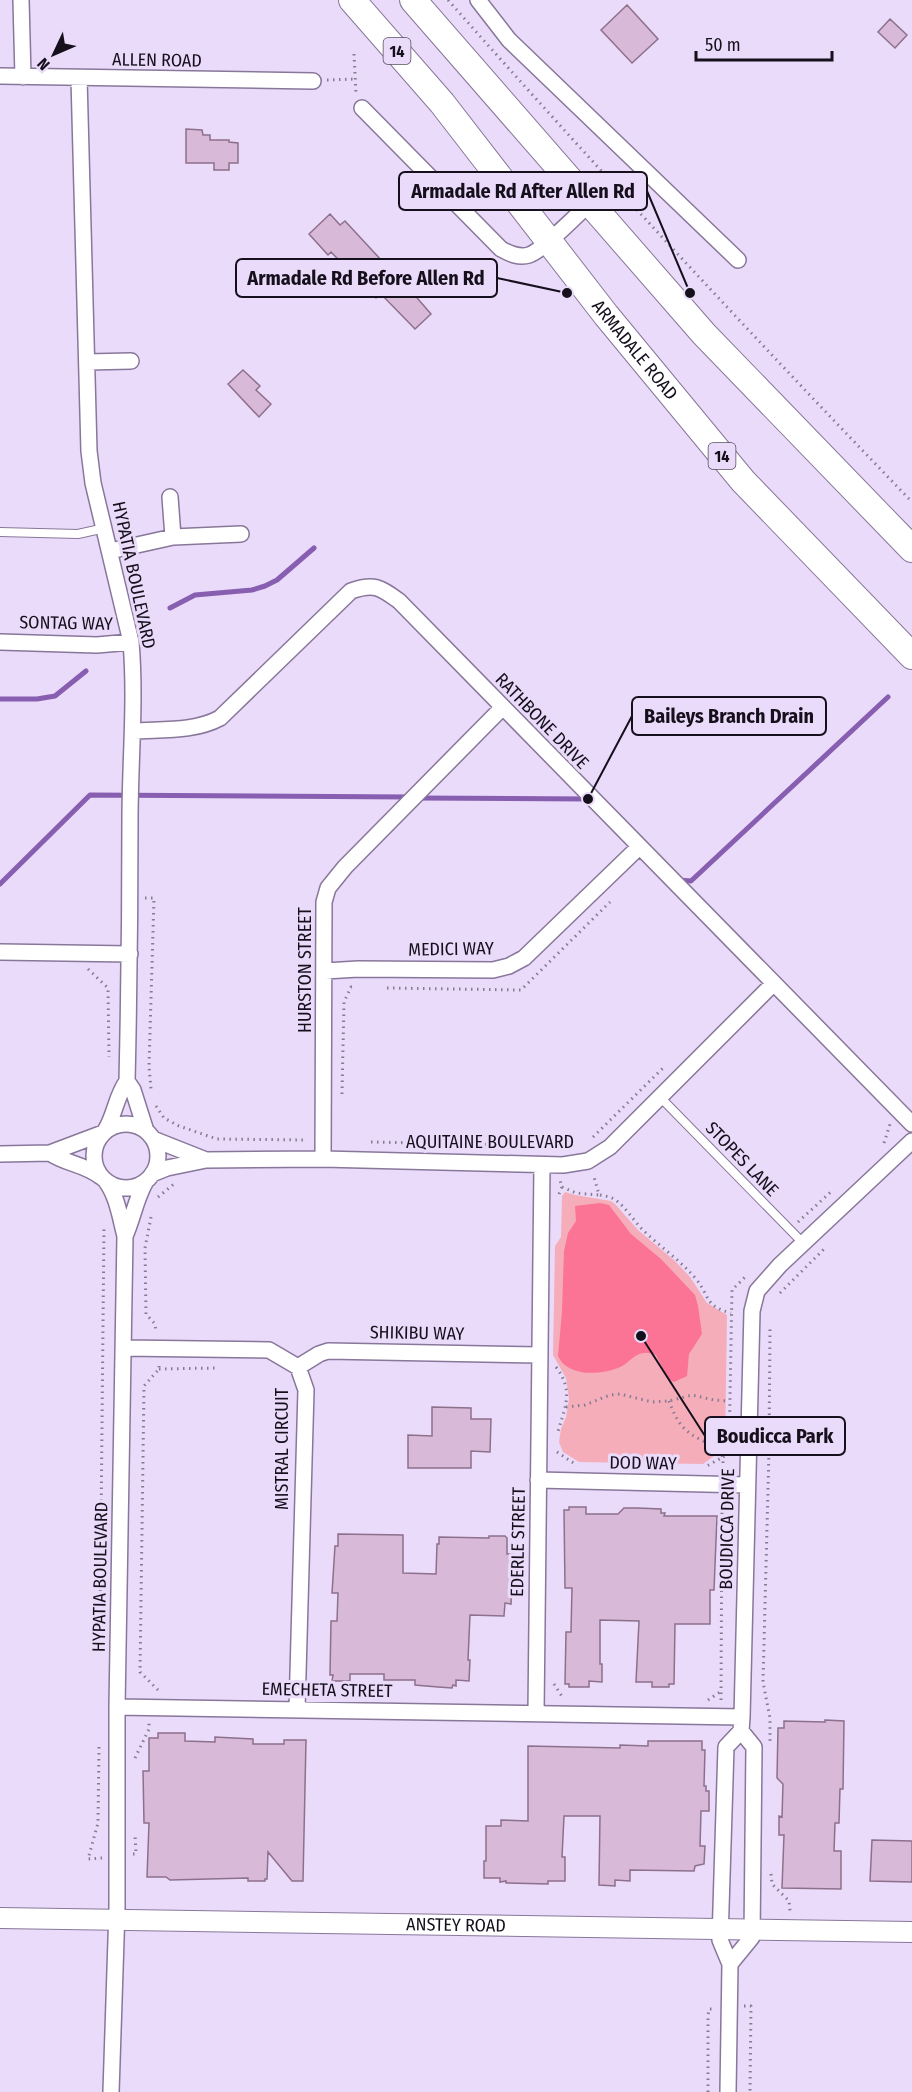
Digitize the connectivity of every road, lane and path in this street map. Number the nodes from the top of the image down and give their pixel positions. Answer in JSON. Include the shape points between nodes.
{"nodes":[{"id":1,"x":21,"y":0,"type":"edge"},
{"id":2,"x":352,"y":0,"type":"edge"},
{"id":3,"x":413,"y":0,"type":"edge"},
{"id":4,"x":448,"y":0,"type":"edge"},
{"id":5,"x":478,"y":0,"type":"edge"},
{"id":6,"x":354,"y":54,"type":"dead end"},
{"id":7,"x":0,"y":76,"type":"edge"},
{"id":8,"x":23,"y":77,"type":"junction"},
{"id":9,"x":80,"y":78,"type":"junction"},
{"id":10,"x":356,"y":79,"type":"junction"},
{"id":11,"x":313,"y":81,"type":"joint"},
{"id":12,"x":362,"y":108,"type":"joint"},
{"id":13,"x":591,"y":202,"type":"junction"},
{"id":14,"x":548,"y":241,"type":"junction"},
{"id":15,"x":738,"y":260,"type":"dead end"},
{"id":16,"x":131,"y":361,"type":"dead end"},
{"id":17,"x":87,"y":362,"type":"junction"},
{"id":18,"x":170,"y":497,"type":"dead end"},
{"id":19,"x":912,"y":502,"type":"edge"},
{"id":20,"x":105,"y":528,"type":"junction"},
{"id":21,"x":0,"y":532,"type":"edge"},
{"id":22,"x":241,"y":534,"type":"dead end"},
{"id":23,"x":173,"y":537,"type":"junction"},
{"id":24,"x":912,"y":549,"type":"edge"},
{"id":25,"x":110,"y":551,"type":"junction"},
{"id":26,"x":0,"y":642,"type":"edge"},
{"id":27,"x":131,"y":642,"type":"junction"},
{"id":28,"x":912,"y":656,"type":"edge"},
{"id":29,"x":502,"y":708,"type":"junction"},
{"id":30,"x":133,"y":731,"type":"junction"},
{"id":31,"x":639,"y":847,"type":"junction"},
{"id":32,"x":131,"y":898,"type":"junction"},
{"id":33,"x":610,"y":902,"type":"dead end"},
{"id":34,"x":0,"y":952,"type":"edge"},
{"id":35,"x":130,"y":954,"type":"junction"},
{"id":36,"x":77,"y":969,"type":"dead end"},
{"id":37,"x":325,"y":971,"type":"junction"},
{"id":38,"x":774,"y":983,"type":"junction"},
{"id":39,"x":362,"y":987,"type":"dead end"},
{"id":40,"x":385,"y":988,"type":"dead end"},
{"id":41,"x":667,"y":1064,"type":"dead end"},
{"id":42,"x":109,"y":1065,"type":"dead end"},
{"id":43,"x":127,"y":1081,"type":"junction"},
{"id":44,"x":342,"y":1095,"type":"dead end"},
{"id":45,"x":659,"y":1096,"type":"junction"},
{"id":46,"x":153,"y":1100,"type":"junction"},
{"id":47,"x":135,"y":1101,"type":"junction"},
{"id":48,"x":912,"y":1124,"type":"edge"},
{"id":49,"x":179,"y":1126,"type":"junction"},
{"id":50,"x":104,"y":1132,"type":"junction"},
{"id":51,"x":149,"y":1135,"type":"junction"},
{"id":52,"x":323,"y":1141,"type":"junction"},
{"id":53,"x":589,"y":1141,"type":"dead end"},
{"id":54,"x":912,"y":1141,"type":"edge"},
{"id":55,"x":363,"y":1142,"type":"dead end"},
{"id":56,"x":570,"y":1146,"type":"dead end"},
{"id":57,"x":178,"y":1148,"type":"junction"},
{"id":58,"x":50,"y":1153,"type":"junction"},
{"id":59,"x":0,"y":1154,"type":"edge"},
{"id":60,"x":323,"y":1159,"type":"junction"},
{"id":61,"x":206,"y":1160,"type":"junction"},
{"id":62,"x":177,"y":1165,"type":"junction"},
{"id":63,"x":542,"y":1166,"type":"junction"},
{"id":64,"x":602,"y":1172,"type":"dead end"},
{"id":65,"x":149,"y":1178,"type":"junction"},
{"id":66,"x":103,"y":1179,"type":"junction"},
{"id":67,"x":562,"y":1187,"type":"dead end"},
{"id":68,"x":599,"y":1195,"type":"junction"},
{"id":69,"x":117,"y":1206,"type":"junction"},
{"id":70,"x":125,"y":1236,"type":"junction"},
{"id":71,"x":831,"y":1242,"type":"dead end"},
{"id":72,"x":803,"y":1243,"type":"junction"},
{"id":73,"x":775,"y":1298,"type":"dead end"},
{"id":74,"x":731,"y":1313,"type":"dead end"},
{"id":75,"x":770,"y":1322,"type":"dead end"},
{"id":76,"x":124,"y":1348,"type":"junction"},
{"id":77,"x":158,"y":1349,"type":"junction"},
{"id":78,"x":540,"y":1355,"type":"junction"},
{"id":79,"x":227,"y":1367,"type":"dead end"},
{"id":80,"x":298,"y":1367,"type":"junction"},
{"id":81,"x":159,"y":1369,"type":"junction"},
{"id":82,"x":669,"y":1401,"type":"junction"},
{"id":83,"x":729,"y":1401,"type":"dead end"},
{"id":84,"x":566,"y":1407,"type":"dead end"},
{"id":85,"x":769,"y":1451,"type":"junction"},
{"id":86,"x":729,"y":1452,"type":"dead end"},
{"id":87,"x":748,"y":1452,"type":"junction"},
{"id":88,"x":723,"y":1457,"type":"dead end"},
{"id":89,"x":538,"y":1480,"type":"junction"},
{"id":90,"x":747,"y":1485,"type":"junction"},
{"id":91,"x":100,"y":1633,"type":"dead end"},
{"id":92,"x":148,"y":1680,"type":"junction"},
{"id":93,"x":283,"y":1680,"type":"dead end"},
{"id":94,"x":158,"y":1690,"type":"dead end"},
{"id":95,"x":272,"y":1694,"type":"dead end"},
{"id":96,"x":117,"y":1707,"type":"junction"},
{"id":97,"x":148,"y":1707,"type":"junction"},
{"id":98,"x":297,"y":1709,"type":"junction"},
{"id":99,"x":536,"y":1713,"type":"junction"},
{"id":100,"x":741,"y":1724,"type":"junction"},
{"id":101,"x":99,"y":1740,"type":"dead end"},
{"id":102,"x":770,"y":1741,"type":"dead end"},
{"id":103,"x":135,"y":1767,"type":"dead end"},
{"id":104,"x":135,"y":1832,"type":"dead end"},
{"id":105,"x":117,"y":1856,"type":"junction"},
{"id":106,"x":771,"y":1874,"type":"dead end"},
{"id":107,"x":0,"y":1918,"type":"edge"},
{"id":108,"x":117,"y":1920,"type":"junction"},
{"id":109,"x":721,"y":1929,"type":"junction"},
{"id":110,"x":752,"y":1930,"type":"junction"},
{"id":111,"x":791,"y":1930,"type":"junction"},
{"id":112,"x":912,"y":1932,"type":"edge"},
{"id":113,"x":730,"y":1964,"type":"junction"},
{"id":114,"x":709,"y":2009,"type":"dead end"},
{"id":115,"x":111,"y":2092,"type":"edge"},
{"id":116,"x":708,"y":2092,"type":"edge"},
{"id":117,"x":728,"y":2092,"type":"edge"}],
"edges":[{"from":1,"to":8,"type":"street"},
{"from":2,"to":14,"type":"highway","name":"ARMADALE ROAD","number":"14","via":[[442,103]]},
{"from":3,"to":13,"type":"highway"},
{"from":4,"to":19,"type":"path","via":[[771,356]]},
{"from":5,"to":15,"type":"street","via":[[508,40]]},
{"from":6,"to":10,"type":"path"},
{"from":7,"to":8,"type":"street","name":"ALLEN ROAD"},
{"from":8,"to":9,"type":"street","name":"ALLEN ROAD"},
{"from":9,"to":11,"type":"street","name":"ALLEN ROAD"},
{"from":9,"to":17,"type":"street","name":"HYPATIA BOULEVARD"},
{"from":10,"to":11,"type":"path"},
{"from":10,"to":12,"type":"path","via":[[357,102]]},
{"from":12,"to":14,"type":"street","via":[[501,249],[513,255],[529,255]]},
{"from":13,"to":14,"type":"street"},
{"from":13,"to":24,"type":"highway","via":[[704,334]]},
{"from":14,"to":28,"type":"highway","name":"ARMADALE ROAD","number":"14","via":[[743,481]]},
{"from":16,"to":17,"type":"street"},
{"from":17,"to":20,"type":"street","name":"HYPATIA BOULEVARD","via":[[89,452]]},
{"from":18,"to":23,"type":"street"},
{"from":20,"to":21,"type":"lane","via":[[78,534]]},
{"from":20,"to":25,"type":"street","name":"HYPATIA BOULEVARD"},
{"from":22,"to":23,"type":"street"},
{"from":23,"to":25,"type":"street"},
{"from":25,"to":27,"type":"street","name":"HYPATIA BOULEVARD"},
{"from":26,"to":27,"type":"street","name":"SONTAG WAY"},
{"from":27,"to":30,"type":"street","name":"HYPATIA BOULEVARD"},
{"from":29,"to":30,"type":"street","name":"RATHBONE DRIVE","via":[[399,601],[384,589],[368,585],[351,591],[220,718],[191,728]]},
{"from":29,"to":31,"type":"street","name":"RATHBONE DRIVE"},
{"from":29,"to":37,"type":"street","name":"HURSTON STREET","via":[[328,888],[324,915]]},
{"from":30,"to":32,"type":"street","name":"HYPATIA BOULEVARD"},
{"from":31,"to":37,"type":"street","name":"MEDICI WAY","via":[[524,958],[509,966],[493,970]]},
{"from":31,"to":38,"type":"street","name":"RATHBONE DRIVE"},
{"from":32,"to":35,"type":"street","name":"HYPATIA BOULEVARD"},
{"from":32,"to":46,"type":"path","via":[[154,898],[149,1066]]},
{"from":33,"to":40,"type":"path","via":[[520,990]]},
{"from":34,"to":35,"type":"street"},
{"from":35,"to":43,"type":"street","name":"HYPATIA BOULEVARD"},
{"from":36,"to":42,"type":"path","via":[[88,969],[108,988]]},
{"from":37,"to":52,"type":"street","name":"HURSTON STREET"},
{"from":38,"to":45,"type":"street","name":"AQUITAINE BOULEVARD"},
{"from":38,"to":48,"type":"street","name":"RATHBONE DRIVE"},
{"from":39,"to":44,"type":"path","via":[[351,987],[344,1002]]},
{"from":41,"to":53,"type":"path"},
{"from":43,"to":47,"type":"street","name":"HYPATIA BOULEVARD"},
{"from":43,"to":50,"type":"street","name":"HYPATIA BOULEVARD"},
{"from":45,"to":63,"type":"street","name":"AQUITAINE BOULEVARD","via":[[610,1147],[588,1161]]},
{"from":45,"to":72,"type":"lane","name":"STOPES LANE"},
{"from":46,"to":47,"type":"path"},
{"from":46,"to":49,"type":"path","via":[[164,1118]]},
{"from":47,"to":51,"type":"street","name":"HYPATIA BOULEVARD"},
{"from":49,"to":52,"type":"path","via":[[217,1139]]},
{"from":49,"to":57,"type":"path"},
{"from":50,"to":51,"type":"street","via":[[125,1124]]},
{"from":50,"to":58,"type":"street"},
{"from":50,"to":66,"type":"street","via":[[93,1155]]},
{"from":51,"to":57,"type":"street"},
{"from":51,"to":65,"type":"street","via":[[158,1157]]},
{"from":52,"to":60,"type":"street","name":"HURSTON STREET"},
{"from":54,"to":72,"type":"street","name":"BOUDICCA DRIVE"},
{"from":55,"to":56,"type":"path"},
{"from":57,"to":61,"type":"street"},
{"from":58,"to":59,"type":"street"},
{"from":58,"to":66,"type":"street","via":[[61,1161],[92,1170]]},
{"from":60,"to":61,"type":"street","name":"AQUITAINE BOULEVARD"},
{"from":60,"to":63,"type":"street","name":"AQUITAINE BOULEVARD"},
{"from":61,"to":62,"type":"street"},
{"from":62,"to":65,"type":"street"},
{"from":62,"to":77,"type":"path","via":[[176,1183],[158,1196],[153,1207],[145,1248],[146,1314],[155,1324]]},
{"from":63,"to":78,"type":"street","name":"EDERLE STREET"},
{"from":64,"to":68,"type":"path","via":[[594,1176]]},
{"from":65,"to":66,"type":"street","via":[[139,1186],[121,1188]]},
{"from":65,"to":70,"type":"street"},
{"from":66,"to":69,"type":"street"},
{"from":67,"to":68,"type":"path"},
{"from":68,"to":74,"type":"path","via":[[622,1206],[693,1275],[710,1302]]},
{"from":69,"to":70,"type":"street"},
{"from":69,"to":91,"type":"path","via":[[105,1205]]},
{"from":70,"to":76,"type":"street","name":"HYPATIA BOULEVARD"},
{"from":71,"to":73,"type":"path"},
{"from":72,"to":87,"type":"street","name":"BOUDICCA DRIVE","via":[[757,1291],[752,1311]]},
{"from":75,"to":85,"type":"path"},
{"from":76,"to":77,"type":"street","name":"MISTRAL CIRCUIT"},
{"from":76,"to":96,"type":"street","name":"HYPATIA BOULEVARD"},
{"from":77,"to":80,"type":"street","name":"MISTRAL CIRCUIT","via":[[269,1350]]},
{"from":77,"to":81,"type":"path"},
{"from":78,"to":80,"type":"street","name":"SHIKIBU WAY","via":[[328,1351]]},
{"from":78,"to":89,"type":"street","name":"EDERLE STREET"},
{"from":79,"to":81,"type":"path"},
{"from":80,"to":98,"type":"street","name":"MISTRAL CIRCUIT","via":[[306,1390]]},
{"from":81,"to":92,"type":"path","via":[[144,1386],[140,1672]]},
{"from":82,"to":83,"type":"path","via":[[692,1395]]},
{"from":82,"to":84,"type":"path","via":[[652,1402],[620,1394]]},
{"from":82,"to":88,"type":"path","via":[[684,1429],[711,1444]]},
{"from":85,"to":87,"type":"path"},
{"from":85,"to":102,"type":"path","via":[[763,1682]]},
{"from":86,"to":87,"type":"path"},
{"from":87,"to":90,"type":"street","name":"BOUDICCA DRIVE"},
{"from":89,"to":90,"type":"street","name":"DOD WAY"},
{"from":89,"to":99,"type":"street","name":"EDERLE STREET"},
{"from":90,"to":100,"type":"street","name":"BOUDICCA DRIVE"},
{"from":92,"to":94,"type":"path"},
{"from":92,"to":97,"type":"path"},
{"from":93,"to":95,"type":"path"},
{"from":96,"to":97,"type":"street","name":"EMECHETA STREET"},
{"from":96,"to":105,"type":"street","name":"HYPATIA BOULEVARD"},
{"from":97,"to":98,"type":"street","name":"EMECHETA STREET"},
{"from":97,"to":103,"type":"path","via":[[149,1729],[135,1756]]},
{"from":98,"to":99,"type":"street","name":"EMECHETA STREET"},
{"from":99,"to":100,"type":"street"},
{"from":100,"to":109,"type":"street","via":[[726,1747]]},
{"from":100,"to":110,"type":"street","name":"BOUDICCA DRIVE","via":[[754,1747]]},
{"from":101,"to":105,"type":"path","via":[[98,1823],[87,1859]]},
{"from":104,"to":105,"type":"path","via":[[135,1854]]},
{"from":105,"to":108,"type":"street","name":"HYPATIA BOULEVARD"},
{"from":106,"to":111,"type":"path","via":[[772,1884],[789,1901]]},
{"from":107,"to":108,"type":"street","name":"ANSTEY ROAD"},
{"from":108,"to":109,"type":"street","name":"ANSTEY ROAD"},
{"from":108,"to":115,"type":"street","name":"HYPATIA BOULEVARD"},
{"from":109,"to":110,"type":"street","name":"ANSTEY ROAD"},
{"from":109,"to":113,"type":"street","via":[[720,1940]]},
{"from":110,"to":111,"type":"street","name":"ANSTEY ROAD"},
{"from":110,"to":113,"type":"street","via":[[752,1937]]},
{"from":111,"to":112,"type":"street","name":"ANSTEY ROAD"},
{"from":113,"to":117,"type":"street"},
{"from":114,"to":116,"type":"path"}]}
